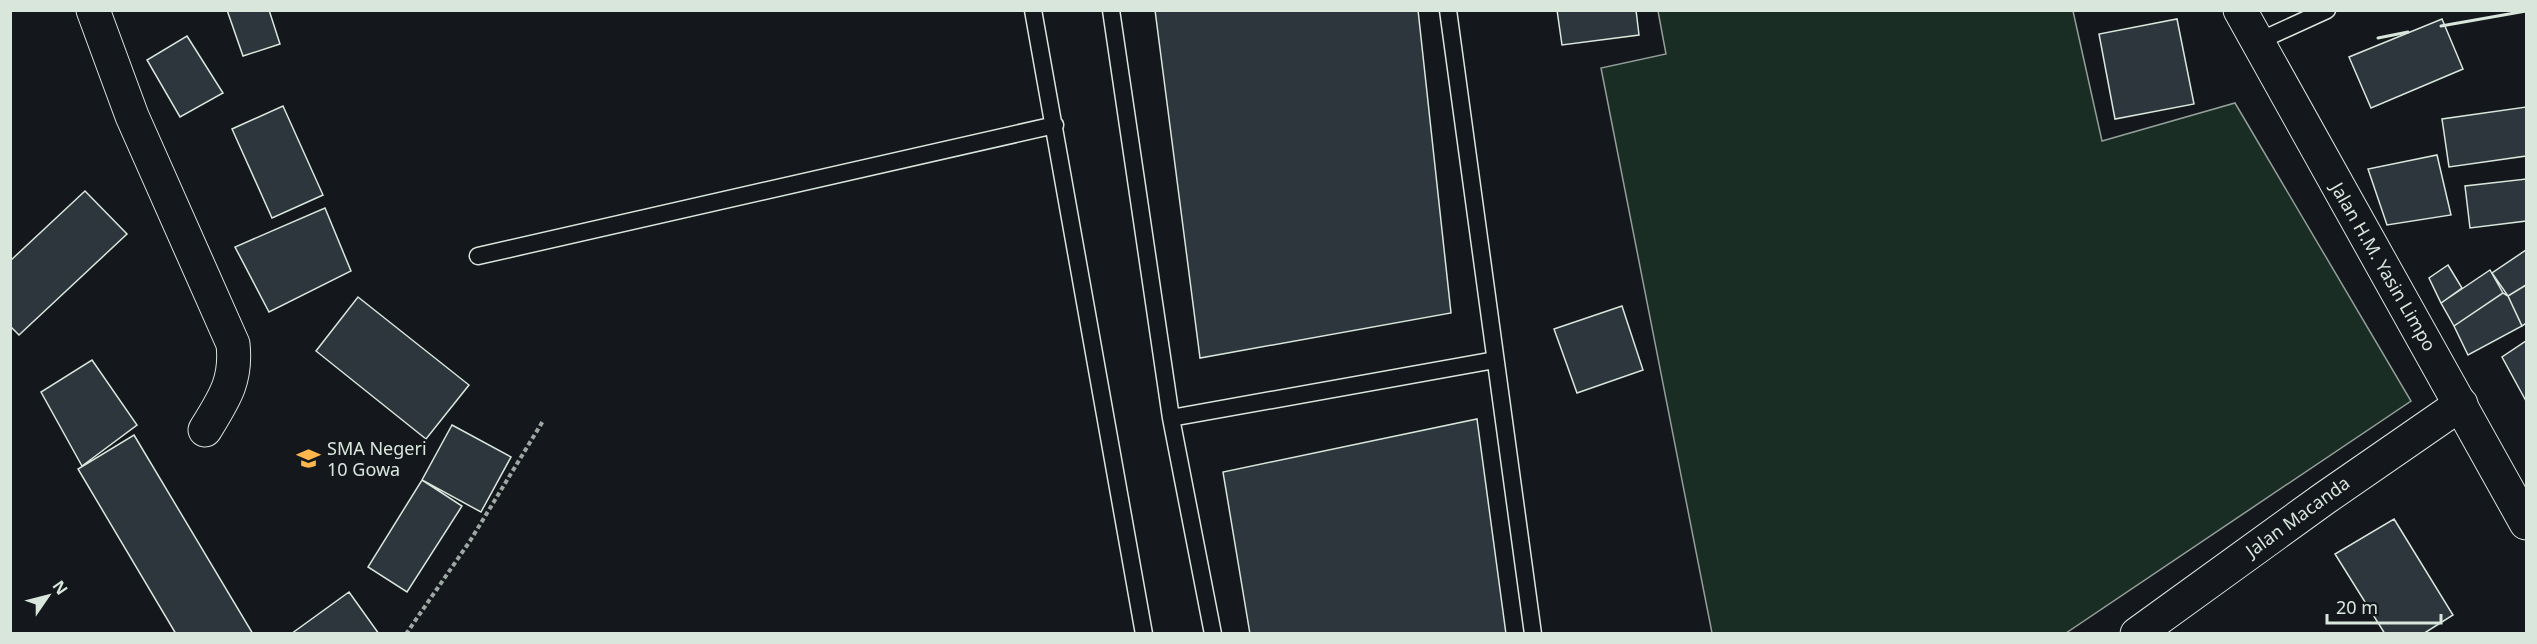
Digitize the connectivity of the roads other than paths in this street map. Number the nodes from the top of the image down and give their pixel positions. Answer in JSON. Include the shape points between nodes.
{"nodes":[{"id":1,"x":93,"y":10,"type":"edge"},
{"id":2,"x":1033,"y":10,"type":"edge"},
{"id":3,"x":1111,"y":10,"type":"edge"},
{"id":4,"x":1448,"y":10,"type":"edge"},
{"id":5,"x":2240,"y":10,"type":"edge"},
{"id":6,"x":2327,"y":10,"type":"edge"},
{"id":7,"x":2257,"y":42,"type":"junction"},
{"id":8,"x":1055,"y":125,"type":"junction"},
{"id":9,"x":478,"y":256,"type":"dead end"},
{"id":10,"x":1495,"y":360,"type":"junction"},
{"id":11,"x":2461,"y":404,"type":"junction"},
{"id":12,"x":1171,"y":418,"type":"junction"},
{"id":13,"x":205,"y":430,"type":"dead end"},
{"id":14,"x":2526,"y":523,"type":"edge"},
{"id":15,"x":1144,"y":633,"type":"edge"},
{"id":16,"x":1213,"y":633,"type":"edge"},
{"id":17,"x":1533,"y":633,"type":"edge"},
{"id":18,"x":2137,"y":633,"type":"edge"}],
"edges":[{"from":1,"to":13,"type":"street","via":[[132,116],[233,344],[236,366],[231,382]]},
{"from":2,"to":8,"type":"lane"},
{"from":3,"to":12,"type":"lane"},
{"from":4,"to":10,"type":"lane"},
{"from":5,"to":7,"type":"street","name":"Jalan H.M. Yasin Limpo"},
{"from":6,"to":7,"type":"lane"},
{"from":7,"to":11,"type":"street","name":"Jalan H.M. Yasin Limpo"},
{"from":8,"to":9,"type":"lane"},
{"from":8,"to":15,"type":"lane"},
{"from":10,"to":12,"type":"lane"},
{"from":10,"to":17,"type":"lane"},
{"from":11,"to":14,"type":"street","name":"Jalan H.M. Yasin Limpo"},
{"from":11,"to":18,"type":"street","name":"Jalan Macanda"},
{"from":12,"to":16,"type":"lane"}]}
